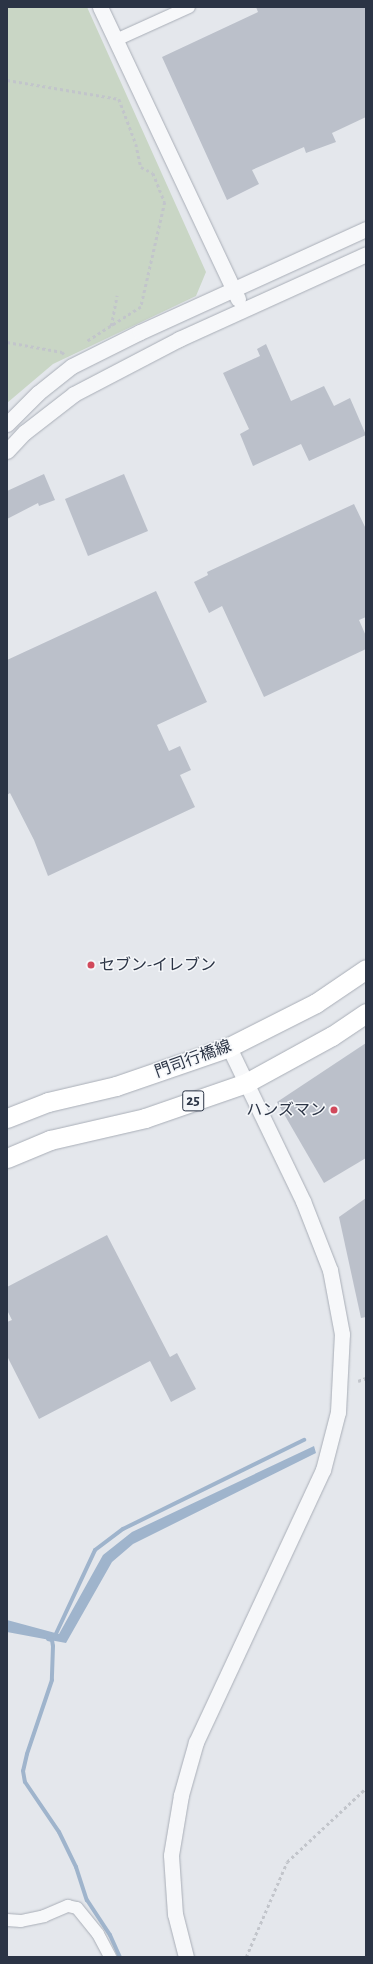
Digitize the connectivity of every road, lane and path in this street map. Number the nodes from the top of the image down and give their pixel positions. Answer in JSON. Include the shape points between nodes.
{"nodes":[{"id":1,"x":100,"y":7,"type":"edge"},
{"id":2,"x":189,"y":7,"type":"edge"},
{"id":3,"x":116,"y":40,"type":"junction"},
{"id":4,"x":7,"y":80,"type":"edge"},
{"id":5,"x":366,"y":229,"type":"edge"},
{"id":6,"x":366,"y":254,"type":"edge"},
{"id":7,"x":234,"y":291,"type":"junction"},
{"id":8,"x":117,"y":296,"type":"dead end"},
{"id":9,"x":243,"y":311,"type":"junction"},
{"id":10,"x":112,"y":326,"type":"junction"},
{"id":11,"x":7,"y":342,"type":"edge"},
{"id":12,"x":85,"y":342,"type":"dead end"},
{"id":13,"x":72,"y":351,"type":"dead end"},
{"id":14,"x":69,"y":361,"type":"junction"},
{"id":15,"x":7,"y":424,"type":"edge"},
{"id":16,"x":7,"y":451,"type":"edge"},
{"id":17,"x":366,"y":969,"type":"edge"},
{"id":18,"x":366,"y":1013,"type":"edge"},
{"id":19,"x":229,"y":1047,"type":"junction"},
{"id":20,"x":246,"y":1083,"type":"junction"},
{"id":21,"x":7,"y":1118,"type":"edge"},
{"id":22,"x":7,"y":1158,"type":"edge"},
{"id":23,"x":366,"y":1378,"type":"edge"},
{"id":24,"x":358,"y":1382,"type":"dead end"},
{"id":25,"x":366,"y":1788,"type":"edge"},
{"id":26,"x":7,"y":1920,"type":"edge"},
{"id":27,"x":110,"y":1957,"type":"edge"},
{"id":28,"x":186,"y":1957,"type":"edge"},
{"id":29,"x":246,"y":1957,"type":"edge"}],
"edges":[{"from":1,"to":3,"type":"street"},
{"from":2,"to":3,"type":"street"},
{"from":3,"to":7,"type":"street"},
{"from":4,"to":10,"type":"path","via":[[119,99],[136,144],[141,167],[154,173],[165,202],[141,307]]},
{"from":5,"to":7,"type":"street"},
{"from":6,"to":9,"type":"street"},
{"from":7,"to":9,"type":"street"},
{"from":7,"to":14,"type":"street"},
{"from":8,"to":10,"type":"path"},
{"from":9,"to":16,"type":"street","via":[[179,339],[74,394],[25,432]]},
{"from":10,"to":12,"type":"path"},
{"from":11,"to":14,"type":"path","via":[[62,352]]},
{"from":13,"to":14,"type":"path"},
{"from":14,"to":15,"type":"street"},
{"from":17,"to":19,"type":"main road","name":"門司行橋線","number":"25","via":[[316,1003]]},
{"from":18,"to":20,"type":"main road","number":"25","via":[[332,1036]]},
{"from":19,"to":20,"type":"street"},
{"from":19,"to":21,"type":"main road","name":"門司行橋線","number":"25","via":[[116,1086],[48,1102]]},
{"from":20,"to":22,"type":"main road","number":"25","via":[[145,1118],[50,1140]]},
{"from":20,"to":28,"type":"street","via":[[303,1201],[330,1270],[342,1334],[338,1412],[323,1470],[196,1742],[185,1780],[171,1855],[175,1914]]},
{"from":23,"to":24,"type":"path"},
{"from":25,"to":29,"type":"path","via":[[286,1862]]},
{"from":26,"to":27,"type":"street","via":[[22,1921],[44,1916],[68,1906],[77,1908],[98,1934]]}]}
